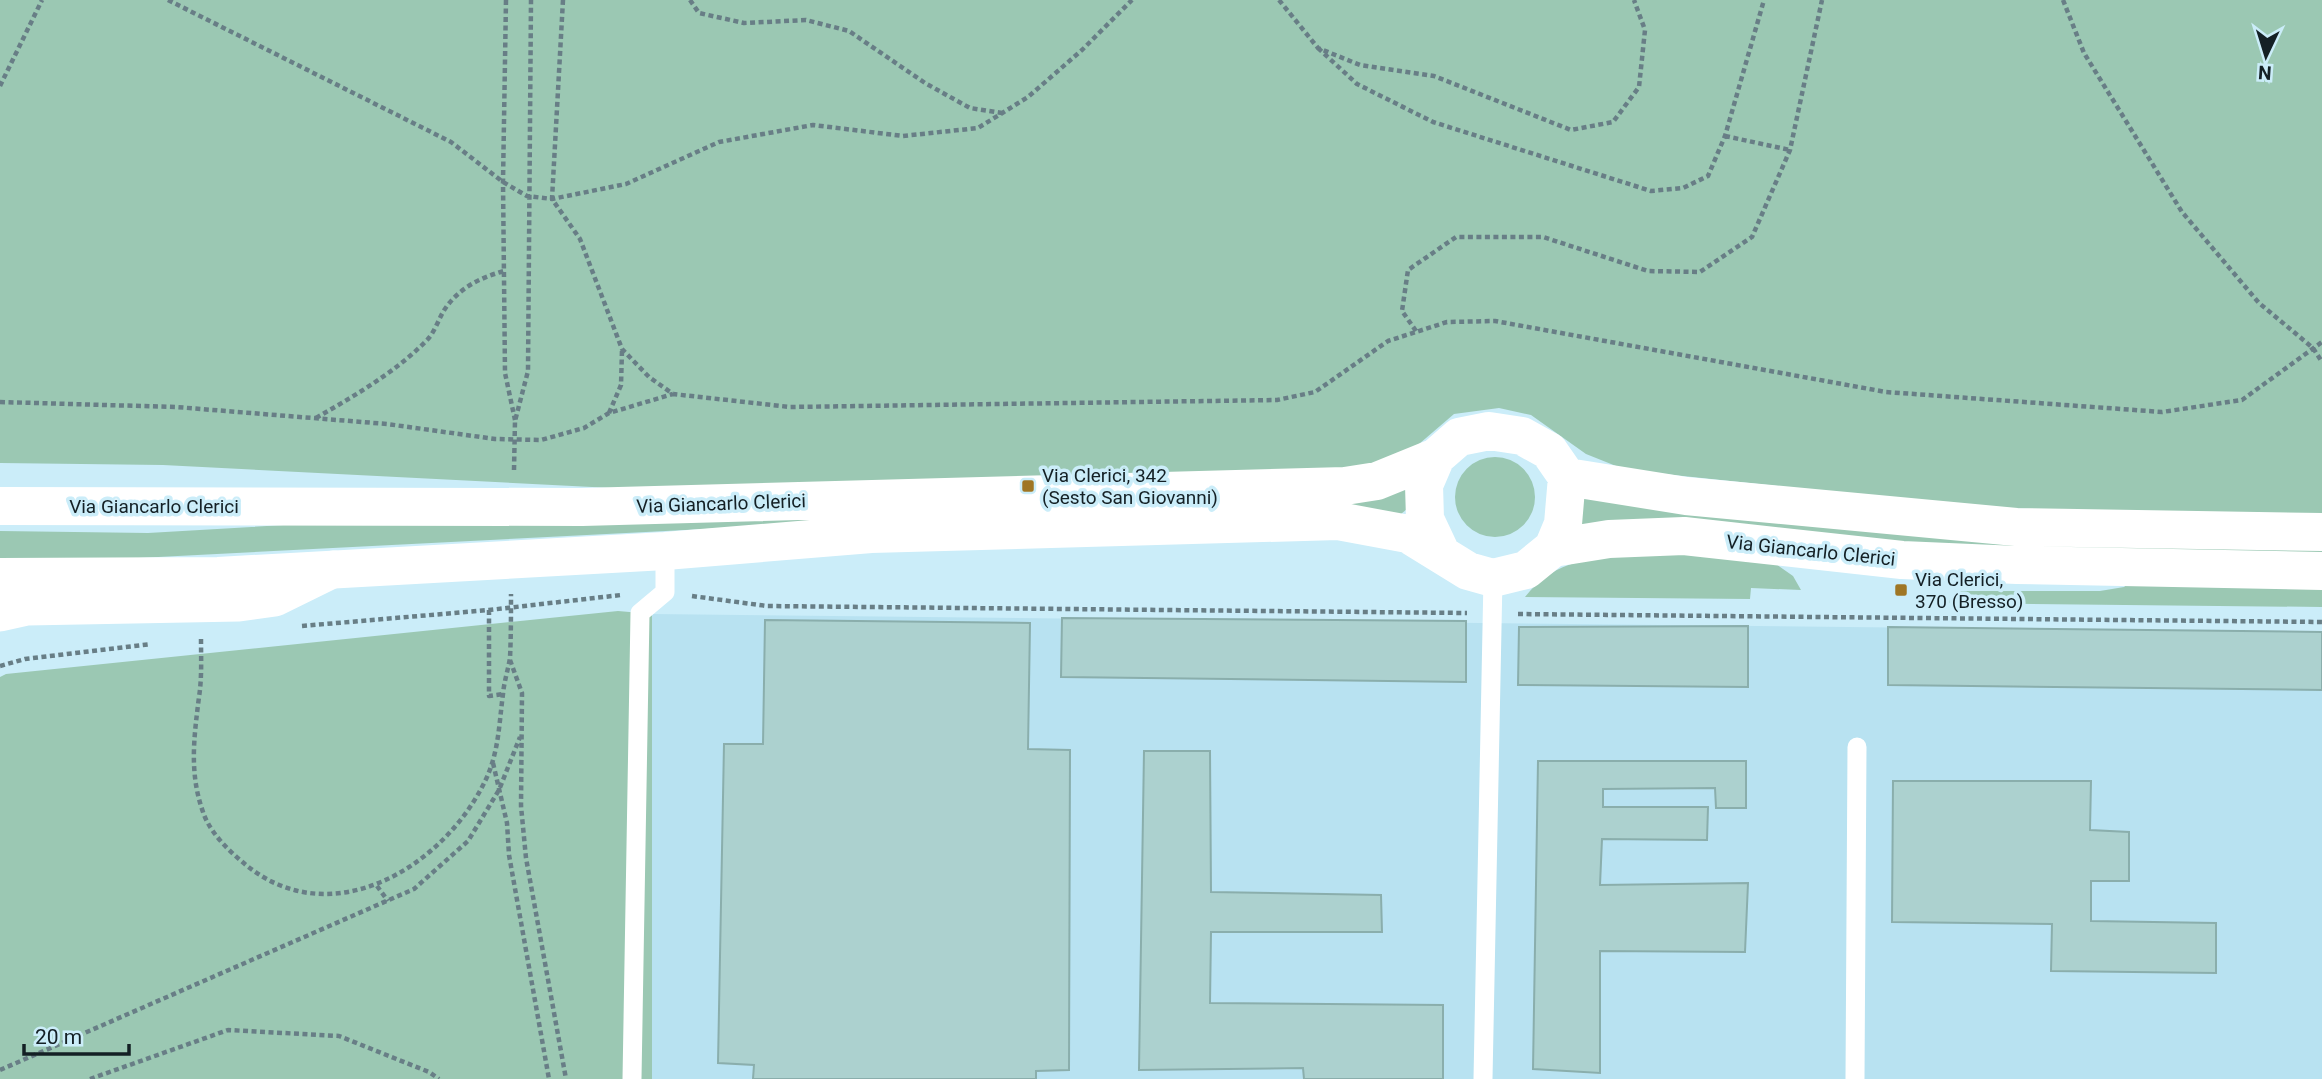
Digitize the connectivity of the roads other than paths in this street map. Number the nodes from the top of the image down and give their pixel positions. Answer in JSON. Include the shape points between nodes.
{"nodes":[{"id":1,"x":1436,"y":457,"type":"junction"},
{"id":2,"x":1567,"y":477,"type":"junction"},
{"id":3,"x":0,"y":506,"type":"edge"},
{"id":4,"x":2322,"y":532,"type":"edge"},
{"id":5,"x":1553,"y":548,"type":"junction"},
{"id":6,"x":665,"y":551,"type":"junction"},
{"id":7,"x":1441,"y":553,"type":"junction"},
{"id":8,"x":335,"y":568,"type":"junction"},
{"id":9,"x":2322,"y":571,"type":"edge"},
{"id":10,"x":0,"y":577,"type":"edge"},
{"id":11,"x":1493,"y":578,"type":"junction"},
{"id":12,"x":0,"y":612,"type":"edge"},
{"id":13,"x":1857,"y":747,"type":"dead end"},
{"id":14,"x":632,"y":1079,"type":"edge"},
{"id":15,"x":1483,"y":1079,"type":"edge"},
{"id":16,"x":1855,"y":1079,"type":"edge"}],
"edges":[{"from":1,"to":2,"type":"street","via":[[1460,437],[1489,431],[1522,436],[1549,451]]},
{"from":1,"to":3,"type":"street","name":"Via Giancarlo Clerici","via":[[1377,481],[1345,486],[582,507]]},
{"from":1,"to":7,"type":"street","via":[[1424,485],[1425,519]]},
{"from":2,"to":4,"type":"street","via":[[1647,492],[2016,527]]},
{"from":2,"to":5,"type":"street","via":[[1563,524]]},
{"from":5,"to":9,"type":"street","name":"Via Giancarlo Clerici","via":[[1609,539],[1684,536],[1902,560]]},
{"from":5,"to":11,"type":"street","via":[[1527,570]]},
{"from":6,"to":7,"type":"street","name":"Via Giancarlo Clerici","via":[[871,534],[1338,522],[1408,534]]},
{"from":6,"to":8,"type":"street","name":"Via Giancarlo Clerici"},
{"from":6,"to":14,"type":"lane","via":[[665,592],[640,613]]},
{"from":7,"to":11,"type":"street","via":[[1468,571]]},
{"from":8,"to":10,"type":"street","name":"Via Giancarlo Clerici","via":[[218,576]]},
{"from":8,"to":12,"type":"street","name":"Via Giancarlo Clerici","via":[[275,598],[239,603],[27,607]]},
{"from":11,"to":15,"type":"lane"},
{"from":13,"to":16,"type":"lane"}]}
